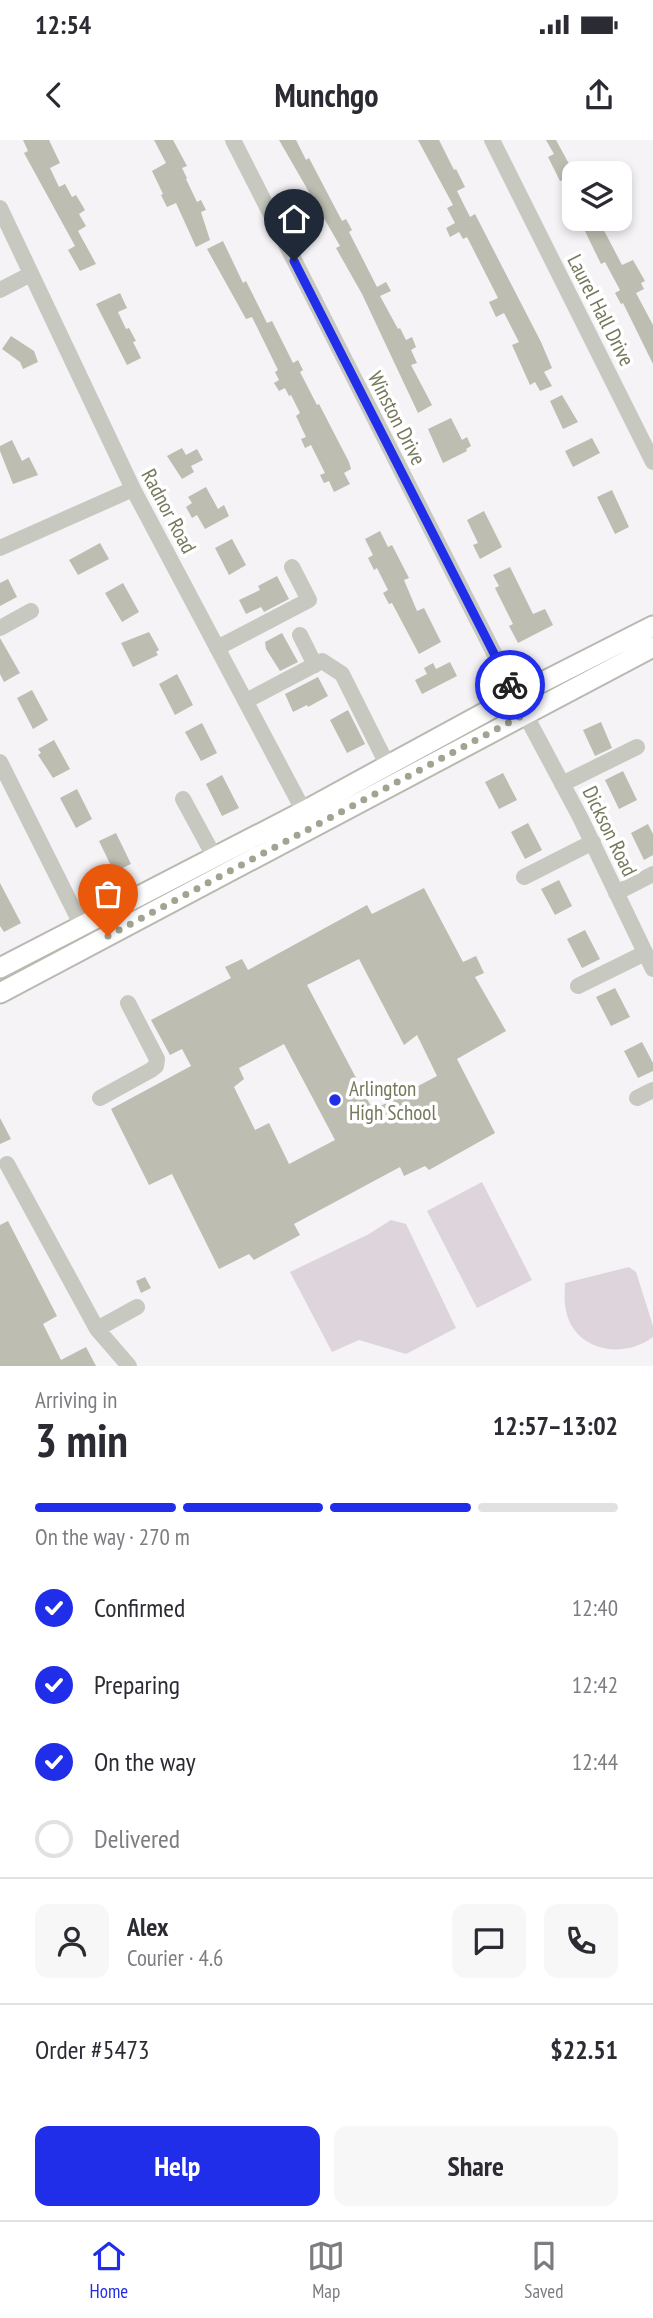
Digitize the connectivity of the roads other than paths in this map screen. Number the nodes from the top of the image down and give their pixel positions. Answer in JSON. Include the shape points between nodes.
{"nodes":[{"id":1,"x":233,"y":140,"type":"edge"},
{"id":2,"x":492,"y":140,"type":"edge"},
{"id":3,"x":0,"y":208,"type":"edge"},
{"id":4,"x":31,"y":274,"type":"junction"},
{"id":5,"x":0,"y":290,"type":"edge"},
{"id":6,"x":653,"y":462,"type":"edge"},
{"id":7,"x":133,"y":489,"type":"junction"},
{"id":8,"x":0,"y":548,"type":"edge"},
{"id":9,"x":292,"y":567,"type":"dead end"},
{"id":10,"x":32,"y":611,"type":"dead end"},
{"id":11,"x":653,"y":626,"type":"edge"},
{"id":12,"x":0,"y":628,"type":"edge"},
{"id":13,"x":300,"y":635,"type":"dead end"},
{"id":14,"x":653,"y":647,"type":"edge"},
{"id":15,"x":217,"y":648,"type":"junction"},
{"id":16,"x":315,"y":665,"type":"junction"},
{"id":17,"x":515,"y":696,"type":"junction"},
{"id":18,"x":246,"y":701,"type":"junction"},
{"id":19,"x":525,"y":714,"type":"junction"},
{"id":20,"x":637,"y":747,"type":"dead end"},
{"id":21,"x":0,"y":762,"type":"edge"},
{"id":22,"x":387,"y":766,"type":"junction"},
{"id":23,"x":562,"y":784,"type":"junction"},
{"id":24,"x":184,"y":799,"type":"dead end"},
{"id":25,"x":308,"y":819,"type":"junction"},
{"id":26,"x":593,"y":842,"type":"junction"},
{"id":27,"x":215,"y":858,"type":"junction"},
{"id":28,"x":653,"y":874,"type":"edge"},
{"id":29,"x":524,"y":877,"type":"dead end"},
{"id":30,"x":617,"y":893,"type":"junction"},
{"id":31,"x":82,"y":926,"type":"junction"},
{"id":32,"x":645,"y":953,"type":"junction"},
{"id":33,"x":0,"y":968,"type":"edge"},
{"id":34,"x":653,"y":969,"type":"edge"},
{"id":35,"x":578,"y":986,"type":"dead end"},
{"id":36,"x":0,"y":993,"type":"edge"},
{"id":37,"x":128,"y":1003,"type":"dead end"},
{"id":38,"x":653,"y":1090,"type":"edge"},
{"id":39,"x":100,"y":1098,"type":"dead end"},
{"id":40,"x":637,"y":1098,"type":"dead end"},
{"id":41,"x":7,"y":1164,"type":"dead end"},
{"id":42,"x":137,"y":1307,"type":"dead end"},
{"id":43,"x":97,"y":1329,"type":"junction"},
{"id":44,"x":129,"y":1366,"type":"edge"}],
"edges":[{"from":1,"to":17,"type":"street","name":"Winston Drive"},
{"from":2,"to":6,"type":"street","name":"Laurel Hall Drive"},
{"from":3,"to":4,"type":"street","name":"Radnor Road"},
{"from":4,"to":5,"type":"street"},
{"from":4,"to":7,"type":"street","name":"Radnor Road"},
{"from":7,"to":8,"type":"street"},
{"from":7,"to":15,"type":"street","name":"Radnor Road"},
{"from":9,"to":15,"type":"street","via":[[309,600]]},
{"from":10,"to":12,"type":"street"},
{"from":11,"to":17,"type":"main road"},
{"from":13,"to":16,"type":"street"},
{"from":14,"to":19,"type":"main road"},
{"from":15,"to":18,"type":"street","name":"Radnor Road"},
{"from":16,"to":18,"type":"street"},
{"from":16,"to":22,"type":"street","via":[[322,662],[342,674]]},
{"from":17,"to":19,"type":"street","name":"Winston Drive"},
{"from":17,"to":22,"type":"main road"},
{"from":18,"to":25,"type":"street","name":"Radnor Road"},
{"from":19,"to":23,"type":"street","name":"Dickson Road"},
{"from":19,"to":25,"type":"main road"},
{"from":20,"to":23,"type":"street"},
{"from":21,"to":31,"type":"street"},
{"from":22,"to":25,"type":"main road"},
{"from":23,"to":26,"type":"street","name":"Dickson Road"},
{"from":24,"to":27,"type":"street"},
{"from":25,"to":27,"type":"main road"},
{"from":25,"to":36,"type":"main road"},
{"from":26,"to":29,"type":"street"},
{"from":26,"to":30,"type":"street","name":"Dickson Road"},
{"from":27,"to":31,"type":"main road"},
{"from":28,"to":30,"type":"street"},
{"from":30,"to":32,"type":"street","name":"Dickson Road"},
{"from":31,"to":33,"type":"main road"},
{"from":32,"to":34,"type":"street","name":"Dickson Road"},
{"from":32,"to":35,"type":"street"},
{"from":37,"to":39,"type":"street","via":[[157,1059],[156,1066]]},
{"from":38,"to":40,"type":"street"},
{"from":41,"to":43,"type":"street"},
{"from":42,"to":43,"type":"street"},
{"from":43,"to":44,"type":"street"}]}
